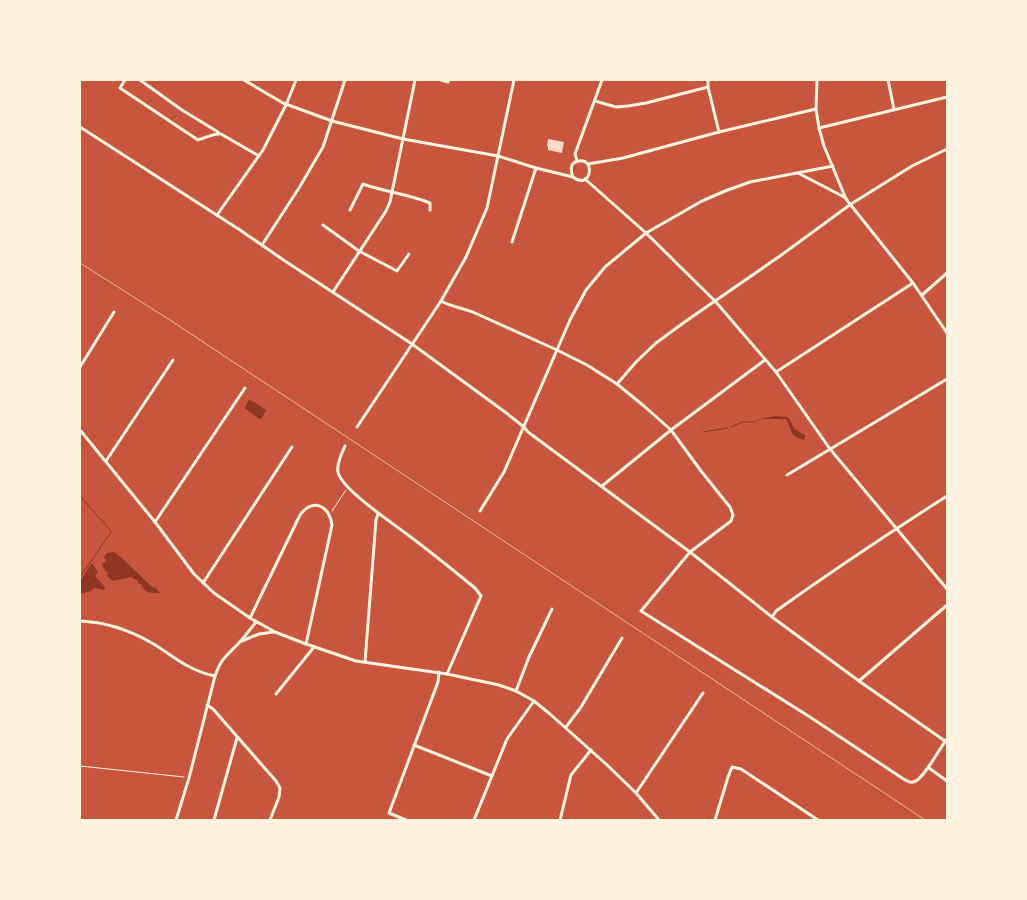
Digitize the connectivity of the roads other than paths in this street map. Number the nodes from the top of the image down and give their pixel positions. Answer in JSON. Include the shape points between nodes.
{"nodes":[{"id":1,"x":125,"y":80,"type":"edge"},
{"id":2,"x":140,"y":80,"type":"edge"},
{"id":3,"x":244,"y":80,"type":"edge"},
{"id":4,"x":296,"y":80,"type":"edge"},
{"id":5,"x":345,"y":80,"type":"edge"},
{"id":6,"x":415,"y":80,"type":"edge"},
{"id":7,"x":441,"y":80,"type":"edge"},
{"id":8,"x":449,"y":80,"type":"edge"},
{"id":9,"x":514,"y":80,"type":"edge"},
{"id":10,"x":602,"y":80,"type":"edge"},
{"id":11,"x":708,"y":80,"type":"edge"},
{"id":12,"x":817,"y":80,"type":"edge"},
{"id":13,"x":888,"y":80,"type":"edge"},
{"id":14,"x":708,"y":87,"type":"junction"},
{"id":15,"x":947,"y":97,"type":"edge"},
{"id":16,"x":595,"y":101,"type":"junction"},
{"id":17,"x":286,"y":105,"type":"junction"},
{"id":18,"x":816,"y":109,"type":"junction"},
{"id":19,"x":894,"y":109,"type":"junction"},
{"id":20,"x":332,"y":121,"type":"junction"},
{"id":21,"x":80,"y":127,"type":"edge"},
{"id":22,"x":819,"y":128,"type":"junction"},
{"id":23,"x":719,"y":132,"type":"junction"},
{"id":24,"x":221,"y":134,"type":"junction"},
{"id":25,"x":403,"y":138,"type":"junction"},
{"id":26,"x":947,"y":149,"type":"edge"},
{"id":27,"x":259,"y":156,"type":"junction"},
{"id":28,"x":498,"y":156,"type":"junction"},
{"id":29,"x":577,"y":161,"type":"junction"},
{"id":30,"x":588,"y":164,"type":"junction"},
{"id":31,"x":833,"y":166,"type":"junction"},
{"id":32,"x":536,"y":168,"type":"junction"},
{"id":33,"x":798,"y":172,"type":"junction"},
{"id":34,"x":573,"y":176,"type":"junction"},
{"id":35,"x":585,"y":179,"type":"junction"},
{"id":36,"x":393,"y":192,"type":"junction"},
{"id":37,"x":846,"y":199,"type":"junction"},
{"id":38,"x":851,"y":204,"type":"junction"},
{"id":39,"x":350,"y":210,"type":"dead end"},
{"id":40,"x":430,"y":210,"type":"dead end"},
{"id":41,"x":217,"y":215,"type":"junction"},
{"id":42,"x":323,"y":225,"type":"dead end"},
{"id":43,"x":646,"y":233,"type":"junction"},
{"id":44,"x":512,"y":242,"type":"dead end"},
{"id":45,"x":262,"y":245,"type":"junction"},
{"id":46,"x":360,"y":251,"type":"junction"},
{"id":47,"x":409,"y":254,"type":"dead end"},
{"id":48,"x":947,"y":274,"type":"edge"},
{"id":49,"x":913,"y":283,"type":"junction"},
{"id":50,"x":333,"y":292,"type":"junction"},
{"id":51,"x":922,"y":295,"type":"junction"},
{"id":52,"x":441,"y":301,"type":"junction"},
{"id":53,"x":715,"y":301,"type":"junction"},
{"id":54,"x":114,"y":312,"type":"dead end"},
{"id":55,"x":947,"y":333,"type":"edge"},
{"id":56,"x":412,"y":344,"type":"junction"},
{"id":57,"x":557,"y":350,"type":"junction"},
{"id":58,"x":173,"y":360,"type":"dead end"},
{"id":59,"x":765,"y":360,"type":"junction"},
{"id":60,"x":80,"y":367,"type":"edge"},
{"id":61,"x":776,"y":372,"type":"junction"},
{"id":62,"x":947,"y":379,"type":"edge"},
{"id":63,"x":617,"y":384,"type":"junction"},
{"id":64,"x":245,"y":388,"type":"dead end"},
{"id":65,"x":357,"y":427,"type":"dead end"},
{"id":66,"x":524,"y":427,"type":"junction"},
{"id":67,"x":80,"y":430,"type":"edge"},
{"id":68,"x":671,"y":430,"type":"junction"},
{"id":69,"x":345,"y":446,"type":"dead end"},
{"id":70,"x":292,"y":447,"type":"dead end"},
{"id":71,"x":830,"y":448,"type":"junction"},
{"id":72,"x":106,"y":461,"type":"junction"},
{"id":73,"x":787,"y":475,"type":"dead end"},
{"id":74,"x":602,"y":486,"type":"junction"},
{"id":75,"x":947,"y":496,"type":"edge"},
{"id":76,"x":480,"y":511,"type":"dead end"},
{"id":77,"x":378,"y":514,"type":"junction"},
{"id":78,"x":155,"y":522,"type":"junction"},
{"id":79,"x":897,"y":528,"type":"junction"},
{"id":80,"x":690,"y":552,"type":"junction"},
{"id":81,"x":203,"y":583,"type":"junction"},
{"id":82,"x":947,"y":589,"type":"edge"},
{"id":83,"x":947,"y":605,"type":"edge"},
{"id":84,"x":552,"y":609,"type":"dead end"},
{"id":85,"x":772,"y":617,"type":"junction"},
{"id":86,"x":250,"y":618,"type":"junction"},
{"id":87,"x":80,"y":621,"type":"edge"},
{"id":88,"x":256,"y":622,"type":"junction"},
{"id":89,"x":275,"y":632,"type":"junction"},
{"id":90,"x":622,"y":638,"type":"dead end"},
{"id":91,"x":241,"y":641,"type":"junction"},
{"id":92,"x":306,"y":644,"type":"junction"},
{"id":93,"x":314,"y":647,"type":"junction"},
{"id":94,"x":365,"y":662,"type":"junction"},
{"id":95,"x":439,"y":672,"type":"junction"},
{"id":96,"x":447,"y":674,"type":"junction"},
{"id":97,"x":215,"y":676,"type":"junction"},
{"id":98,"x":859,"y":681,"type":"junction"},
{"id":99,"x":516,"y":691,"type":"junction"},
{"id":100,"x":703,"y":693,"type":"dead end"},
{"id":101,"x":276,"y":694,"type":"dead end"},
{"id":102,"x":534,"y":701,"type":"junction"},
{"id":103,"x":207,"y":705,"type":"junction"},
{"id":104,"x":566,"y":727,"type":"junction"},
{"id":105,"x":238,"y":737,"type":"junction"},
{"id":106,"x":946,"y":740,"type":"edge"},
{"id":107,"x":414,"y":745,"type":"junction"},
{"id":108,"x":591,"y":750,"type":"junction"},
{"id":109,"x":929,"y":768,"type":"junction"},
{"id":110,"x":492,"y":776,"type":"junction"},
{"id":111,"x":947,"y":781,"type":"edge"},
{"id":112,"x":636,"y":793,"type":"junction"},
{"id":113,"x":176,"y":820,"type":"edge"},
{"id":114,"x":214,"y":820,"type":"edge"},
{"id":115,"x":270,"y":820,"type":"edge"},
{"id":116,"x":406,"y":820,"type":"edge"},
{"id":117,"x":474,"y":820,"type":"edge"},
{"id":118,"x":560,"y":820,"type":"edge"},
{"id":119,"x":658,"y":820,"type":"edge"},
{"id":120,"x":715,"y":820,"type":"edge"},
{"id":121,"x":818,"y":820,"type":"edge"}],
"edges":[{"from":1,"to":24,"type":"street","via":[[120,88],[198,140]]},
{"from":2,"to":24,"type":"street"},
{"from":3,"to":17,"type":"street"},
{"from":4,"to":17,"type":"street"},
{"from":5,"to":20,"type":"street"},
{"from":6,"to":25,"type":"street"},
{"from":7,"to":8,"type":"street"},
{"from":9,"to":28,"type":"street"},
{"from":10,"to":16,"type":"street"},
{"from":11,"to":14,"type":"street"},
{"from":12,"to":18,"type":"street"},
{"from":13,"to":19,"type":"street"},
{"from":14,"to":16,"type":"street","via":[[628,106]]},
{"from":14,"to":23,"type":"street"},
{"from":15,"to":19,"type":"street"},
{"from":16,"to":29,"type":"street","via":[[575,154]]},
{"from":17,"to":20,"type":"street"},
{"from":17,"to":27,"type":"street"},
{"from":18,"to":22,"type":"street"},
{"from":18,"to":23,"type":"street"},
{"from":19,"to":22,"type":"street"},
{"from":20,"to":25,"type":"street"},
{"from":20,"to":45,"type":"street","via":[[323,146]]},
{"from":21,"to":41,"type":"street"},
{"from":22,"to":31,"type":"street"},
{"from":23,"to":30,"type":"street"},
{"from":24,"to":27,"type":"street"},
{"from":25,"to":28,"type":"street"},
{"from":25,"to":36,"type":"street"},
{"from":26,"to":38,"type":"street","via":[[912,166]]},
{"from":27,"to":41,"type":"street"},
{"from":28,"to":32,"type":"street"},
{"from":28,"to":52,"type":"street","via":[[487,208],[466,257]]},
{"from":29,"to":30,"type":"street"},
{"from":29,"to":34,"type":"street","via":[[571,168]]},
{"from":30,"to":35,"type":"street","via":[[590,173]]},
{"from":31,"to":33,"type":"street"},
{"from":31,"to":37,"type":"street"},
{"from":32,"to":34,"type":"street"},
{"from":32,"to":44,"type":"street"},
{"from":33,"to":37,"type":"street"},
{"from":33,"to":43,"type":"street","via":[[725,191]]},
{"from":34,"to":35,"type":"street","via":[[578,180]]},
{"from":35,"to":43,"type":"street"},
{"from":36,"to":39,"type":"street","via":[[363,184]]},
{"from":36,"to":40,"type":"street","via":[[430,202]]},
{"from":36,"to":46,"type":"street","via":[[386,211]]},
{"from":37,"to":38,"type":"street"},
{"from":38,"to":49,"type":"street"},
{"from":38,"to":53,"type":"street"},
{"from":41,"to":45,"type":"street"},
{"from":42,"to":46,"type":"street"},
{"from":43,"to":53,"type":"street"},
{"from":43,"to":57,"type":"street","via":[[605,267],[586,290]]},
{"from":45,"to":50,"type":"street"},
{"from":46,"to":47,"type":"street","via":[[397,271]]},
{"from":46,"to":50,"type":"street"},
{"from":48,"to":51,"type":"street"},
{"from":49,"to":51,"type":"street"},
{"from":49,"to":61,"type":"street"},
{"from":50,"to":56,"type":"street"},
{"from":51,"to":55,"type":"street"},
{"from":52,"to":56,"type":"street"},
{"from":52,"to":57,"type":"street"},
{"from":53,"to":59,"type":"street"},
{"from":53,"to":63,"type":"street","via":[[656,343]]},
{"from":54,"to":60,"type":"street"},
{"from":56,"to":65,"type":"street"},
{"from":56,"to":66,"type":"street"},
{"from":57,"to":63,"type":"street"},
{"from":57,"to":66,"type":"street"},
{"from":58,"to":72,"type":"street"},
{"from":59,"to":61,"type":"street"},
{"from":59,"to":68,"type":"street"},
{"from":61,"to":71,"type":"street"},
{"from":62,"to":71,"type":"street"},
{"from":63,"to":68,"type":"street"},
{"from":64,"to":78,"type":"street"},
{"from":66,"to":74,"type":"street"},
{"from":66,"to":76,"type":"street","via":[[504,472]]},
{"from":67,"to":72,"type":"street"},
{"from":68,"to":74,"type":"street"},
{"from":68,"to":80,"type":"street","via":[[730,507],[732,516],[731,521]]},
{"from":69,"to":77,"type":"street","via":[[338,472],[345,484]]},
{"from":70,"to":81,"type":"street"},
{"from":71,"to":73,"type":"street"},
{"from":71,"to":79,"type":"street"},
{"from":72,"to":78,"type":"street"},
{"from":74,"to":80,"type":"street"},
{"from":75,"to":79,"type":"street"},
{"from":77,"to":94,"type":"street"},
{"from":77,"to":96,"type":"street","via":[[475,588],[481,596]]},
{"from":78,"to":81,"type":"street"},
{"from":79,"to":82,"type":"street"},
{"from":79,"to":85,"type":"street","via":[[776,611]]},
{"from":80,"to":85,"type":"street"},
{"from":80,"to":109,"type":"street","via":[[641,611],[902,778],[916,782]]},
{"from":81,"to":86,"type":"street"},
{"from":83,"to":98,"type":"street"},
{"from":84,"to":99,"type":"street"},
{"from":85,"to":98,"type":"street"},
{"from":86,"to":88,"type":"street"},
{"from":86,"to":92,"type":"street","via":[[300,515],[313,506],[322,507],[330,514],[332,525]]},
{"from":87,"to":97,"type":"street","via":[[124,629],[152,642],[184,664]]},
{"from":88,"to":89,"type":"street"},
{"from":88,"to":91,"type":"street"},
{"from":89,"to":91,"type":"street"},
{"from":89,"to":92,"type":"street"},
{"from":90,"to":104,"type":"street"},
{"from":91,"to":97,"type":"street","via":[[222,661]]},
{"from":92,"to":93,"type":"street"},
{"from":93,"to":94,"type":"street"},
{"from":93,"to":101,"type":"street"},
{"from":94,"to":95,"type":"street"},
{"from":95,"to":96,"type":"street"},
{"from":95,"to":107,"type":"street"},
{"from":96,"to":99,"type":"street"},
{"from":97,"to":103,"type":"street"},
{"from":98,"to":106,"type":"street"},
{"from":99,"to":102,"type":"street"},
{"from":100,"to":112,"type":"street"},
{"from":102,"to":104,"type":"street"},
{"from":102,"to":110,"type":"street","via":[[507,739]]},
{"from":103,"to":105,"type":"street"},
{"from":103,"to":113,"type":"street"},
{"from":104,"to":108,"type":"street"},
{"from":105,"to":114,"type":"street"},
{"from":105,"to":115,"type":"street","via":[[280,788]]},
{"from":106,"to":109,"type":"street"},
{"from":107,"to":110,"type":"street"},
{"from":107,"to":116,"type":"street","via":[[389,813]]},
{"from":108,"to":112,"type":"street"},
{"from":108,"to":118,"type":"street","via":[[571,775]]},
{"from":109,"to":111,"type":"street"},
{"from":110,"to":117,"type":"street"},
{"from":112,"to":119,"type":"street"},
{"from":120,"to":121,"type":"street","via":[[732,767],[741,768]]}]}
